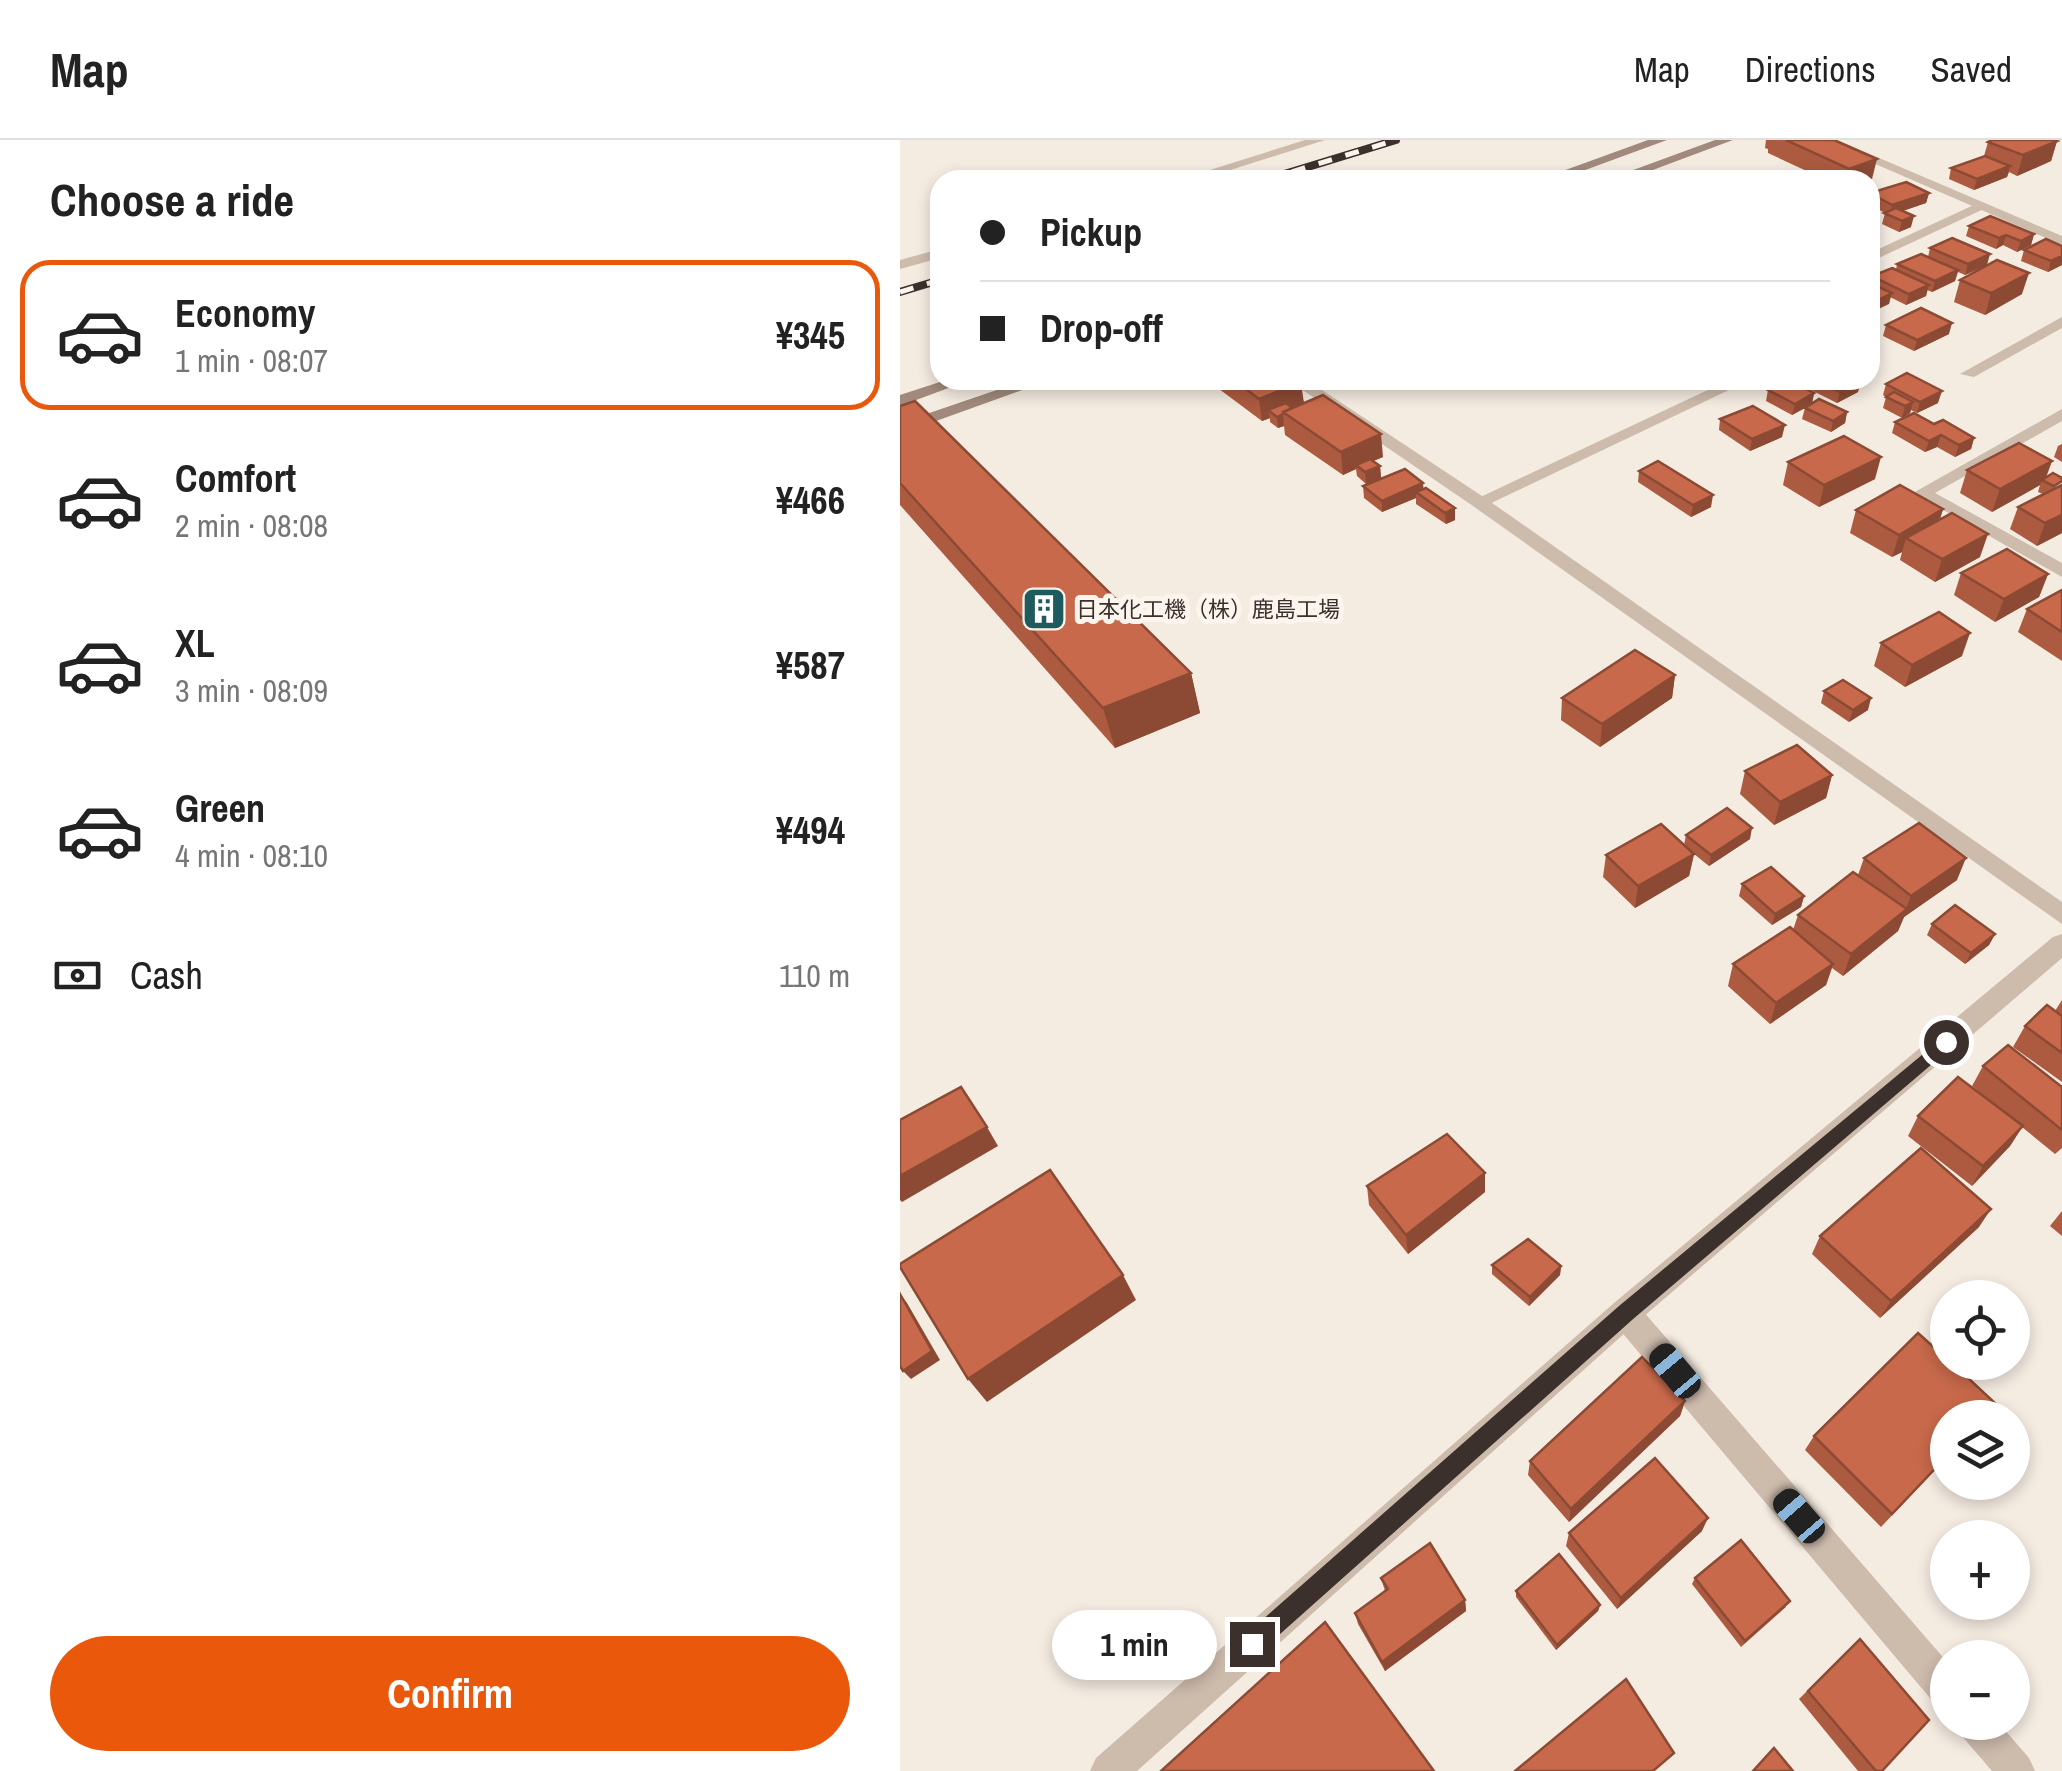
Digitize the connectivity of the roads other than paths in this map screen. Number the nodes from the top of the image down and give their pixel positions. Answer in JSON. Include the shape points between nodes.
{"nodes":[{"id":1,"x":1319,"y":140,"type":"edge"},
{"id":2,"x":1660,"y":140,"type":"edge"},
{"id":3,"x":1727,"y":140,"type":"edge"},
{"id":4,"x":1826,"y":140,"type":"edge"},
{"id":5,"x":1218,"y":170,"type":"edge"},
{"id":6,"x":1574,"y":170,"type":"edge"},
{"id":7,"x":1642,"y":170,"type":"edge"},
{"id":8,"x":1981,"y":206,"type":"junction"},
{"id":9,"x":2062,"y":241,"type":"edge"},
{"id":10,"x":1880,"y":253,"type":"edge"},
{"id":11,"x":930,"y":256,"type":"edge"},
{"id":12,"x":900,"y":265,"type":"edge"},
{"id":13,"x":2062,"y":322,"type":"edge"},
{"id":14,"x":1968,"y":374,"type":"dead end"},
{"id":15,"x":934,"y":390,"type":"edge"},
{"id":16,"x":1013,"y":390,"type":"edge"},
{"id":17,"x":1311,"y":390,"type":"edge"},
{"id":18,"x":1720,"y":390,"type":"edge"},
{"id":19,"x":900,"y":402,"type":"edge"},
{"id":20,"x":2062,"y":414,"type":"edge"},
{"id":21,"x":900,"y":429,"type":"edge"},
{"id":22,"x":1479,"y":502,"type":"junction"},
{"id":23,"x":2062,"y":571,"type":"edge"},
{"id":24,"x":2062,"y":915,"type":"edge"},
{"id":25,"x":2062,"y":944,"type":"edge"},
{"id":26,"x":1626,"y":1313,"type":"junction"},
{"id":27,"x":1930,"y":1670,"type":"edge"},
{"id":28,"x":1989,"y":1740,"type":"edge"},
{"id":29,"x":1109,"y":1771,"type":"edge"},
{"id":30,"x":2016,"y":1771,"type":"edge"}],
"edges":[{"from":1,"to":5,"type":"street"},
{"from":2,"to":6,"type":"main road"},
{"from":3,"to":7,"type":"main road"},
{"from":4,"to":8,"type":"street"},
{"from":8,"to":9,"type":"street"},
{"from":8,"to":10,"type":"street"},
{"from":11,"to":12,"type":"street"},
{"from":13,"to":14,"type":"street"},
{"from":15,"to":19,"type":"main road"},
{"from":16,"to":21,"type":"main road"},
{"from":17,"to":22,"type":"street"},
{"from":18,"to":22,"type":"street"},
{"from":20,"to":23,"type":"street","via":[[1922,493]]},
{"from":22,"to":24,"type":"street"},
{"from":25,"to":26,"type":"street"},
{"from":26,"to":27,"type":"street"},
{"from":26,"to":29,"type":"street"},
{"from":28,"to":30,"type":"street"}]}
